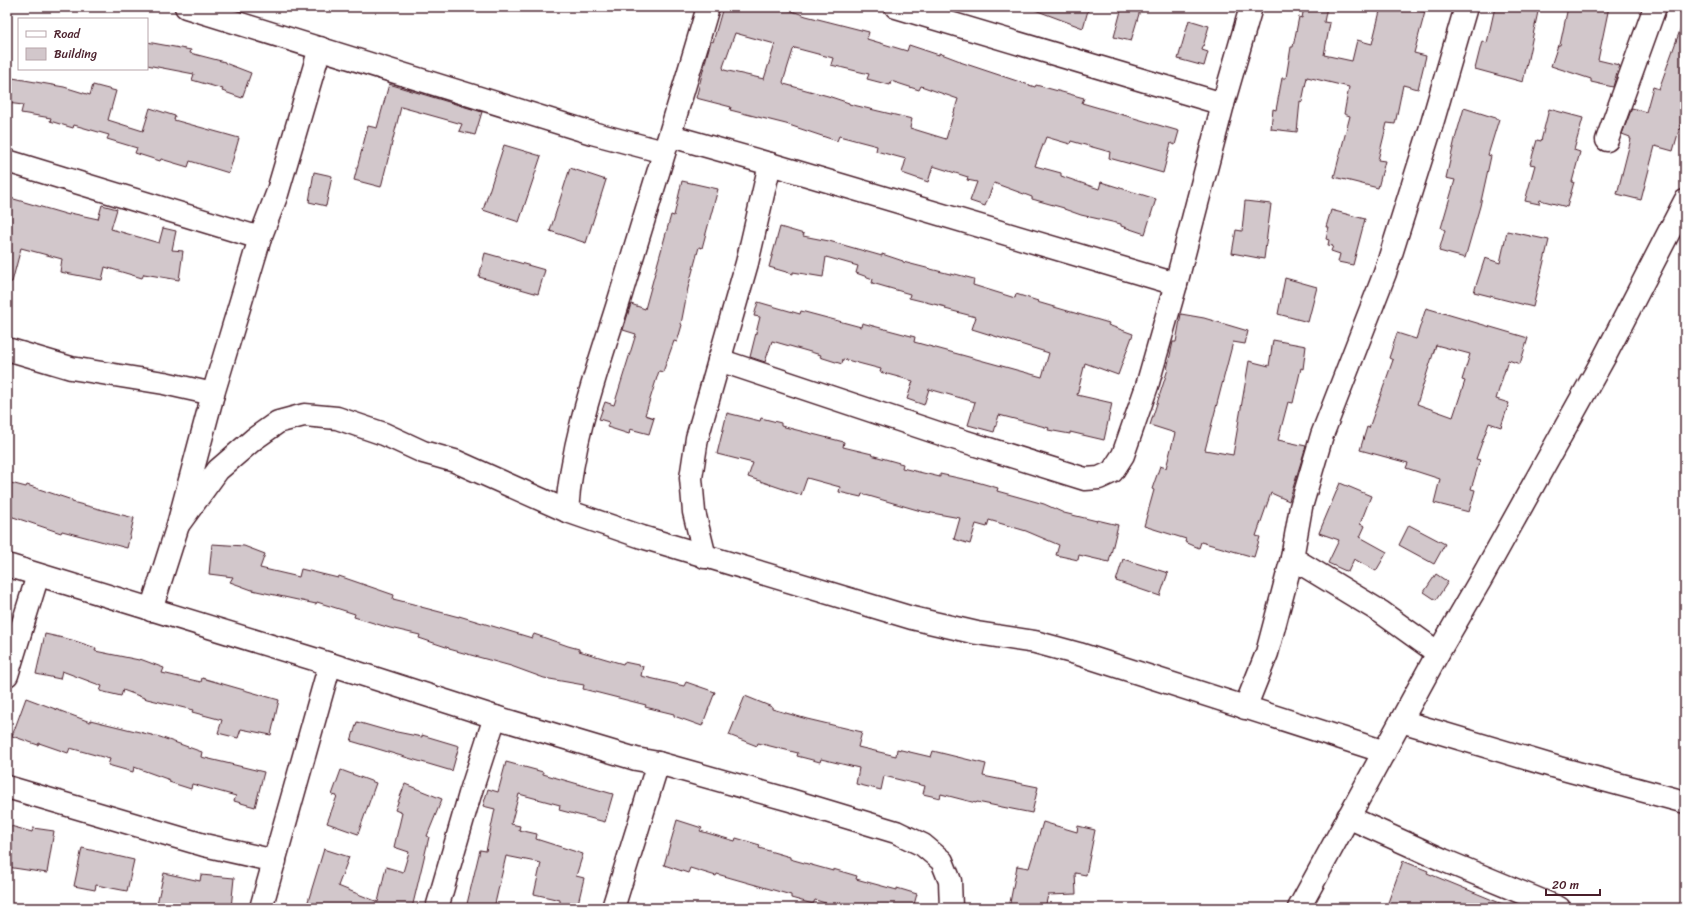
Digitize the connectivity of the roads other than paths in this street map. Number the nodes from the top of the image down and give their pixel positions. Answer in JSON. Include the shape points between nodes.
{"nodes":[{"id":1,"x":186,"y":7,"type":"edge"},
{"id":2,"x":708,"y":7,"type":"edge"},
{"id":3,"x":896,"y":7,"type":"edge"},
{"id":4,"x":1251,"y":7,"type":"edge"},
{"id":5,"x":1466,"y":7,"type":"edge"},
{"id":6,"x":1655,"y":7,"type":"edge"},
{"id":7,"x":320,"y":48,"type":"junction"},
{"id":8,"x":1223,"y":104,"type":"junction"},
{"id":9,"x":1608,"y":140,"type":"dead end"},
{"id":10,"x":667,"y":144,"type":"junction"},
{"id":11,"x":7,"y":162,"type":"edge"},
{"id":12,"x":770,"y":164,"type":"junction"},
{"id":13,"x":1685,"y":201,"type":"edge"},
{"id":14,"x":260,"y":238,"type":"junction"},
{"id":15,"x":1176,"y":284,"type":"junction"},
{"id":16,"x":7,"y":349,"type":"edge"},
{"id":17,"x":719,"y":360,"type":"junction"},
{"id":18,"x":213,"y":394,"type":"junction"},
{"id":19,"x":568,"y":511,"type":"junction"},
{"id":20,"x":178,"y":525,"type":"junction"},
{"id":21,"x":705,"y":557,"type":"junction"},
{"id":22,"x":1292,"y":558,"type":"junction"},
{"id":23,"x":7,"y":565,"type":"edge"},
{"id":24,"x":38,"y":575,"type":"junction"},
{"id":25,"x":151,"y":610,"type":"junction"},
{"id":26,"x":1438,"y":653,"type":"junction"},
{"id":27,"x":330,"y":664,"type":"junction"},
{"id":28,"x":7,"y":675,"type":"edge"},
{"id":29,"x":1245,"y":708,"type":"junction"},
{"id":30,"x":495,"y":717,"type":"junction"},
{"id":31,"x":1401,"y":721,"type":"junction"},
{"id":32,"x":1385,"y":752,"type":"junction"},
{"id":33,"x":658,"y":763,"type":"junction"},
{"id":34,"x":7,"y":787,"type":"edge"},
{"id":35,"x":1685,"y":802,"type":"edge"},
{"id":36,"x":1348,"y":817,"type":"junction"},
{"id":37,"x":275,"y":861,"type":"junction"},
{"id":38,"x":261,"y":908,"type":"edge"},
{"id":39,"x":437,"y":908,"type":"edge"},
{"id":40,"x":613,"y":908,"type":"edge"},
{"id":41,"x":951,"y":908,"type":"edge"},
{"id":42,"x":1299,"y":908,"type":"edge"},
{"id":43,"x":1559,"y":908,"type":"edge"}],
"edges":[{"from":1,"to":7,"type":"street"},
{"from":2,"to":10,"type":"street"},
{"from":3,"to":8,"type":"street"},
{"from":4,"to":8,"type":"street"},
{"from":5,"to":22,"type":"street","via":[[1385,273],[1322,435],[1301,507]]},
{"from":6,"to":9,"type":"street"},
{"from":7,"to":10,"type":"street","via":[[592,133]]},
{"from":7,"to":14,"type":"street","via":[[277,194]]},
{"from":8,"to":15,"type":"street"},
{"from":10,"to":12,"type":"street"},
{"from":10,"to":19,"type":"street","via":[[579,428],[569,483]]},
{"from":11,"to":14,"type":"street"},
{"from":12,"to":15,"type":"street"},
{"from":12,"to":17,"type":"street","via":[[747,263]]},
{"from":13,"to":26,"type":"street","via":[[1605,356]]},
{"from":14,"to":18,"type":"street"},
{"from":15,"to":17,"type":"street","via":[[1147,386],[1123,454],[1112,472],[1099,478],[1085,478],[944,435]]},
{"from":16,"to":18,"type":"street","via":[[70,368],[164,383]]},
{"from":17,"to":21,"type":"street","via":[[697,438],[691,478],[694,512]]},
{"from":18,"to":20,"type":"street"},
{"from":19,"to":20,"type":"street","via":[[455,461],[423,452],[384,434],[337,418],[304,415],[278,422],[236,454],[218,470]]},
{"from":19,"to":21,"type":"street"},
{"from":20,"to":25,"type":"street"},
{"from":21,"to":29,"type":"street","via":[[912,618],[977,633],[1035,642],[1080,654]]},
{"from":22,"to":26,"type":"street","via":[[1381,612]]},
{"from":22,"to":29,"type":"street","via":[[1267,653]]},
{"from":23,"to":24,"type":"street"},
{"from":24,"to":25,"type":"street"},
{"from":24,"to":28,"type":"street"},
{"from":25,"to":27,"type":"street"},
{"from":26,"to":31,"type":"street"},
{"from":27,"to":30,"type":"street"},
{"from":27,"to":37,"type":"street"},
{"from":29,"to":32,"type":"street"},
{"from":30,"to":33,"type":"street","via":[[636,759]]},
{"from":30,"to":39,"type":"street"},
{"from":31,"to":32,"type":"street"},
{"from":31,"to":35,"type":"street"},
{"from":32,"to":36,"type":"street"},
{"from":33,"to":40,"type":"street"},
{"from":33,"to":41,"type":"street","via":[[896,832],[923,845],[942,861],[950,881]]},
{"from":34,"to":37,"type":"street","via":[[204,845]]},
{"from":36,"to":42,"type":"street"},
{"from":36,"to":43,"type":"street"},
{"from":37,"to":38,"type":"street"}]}
